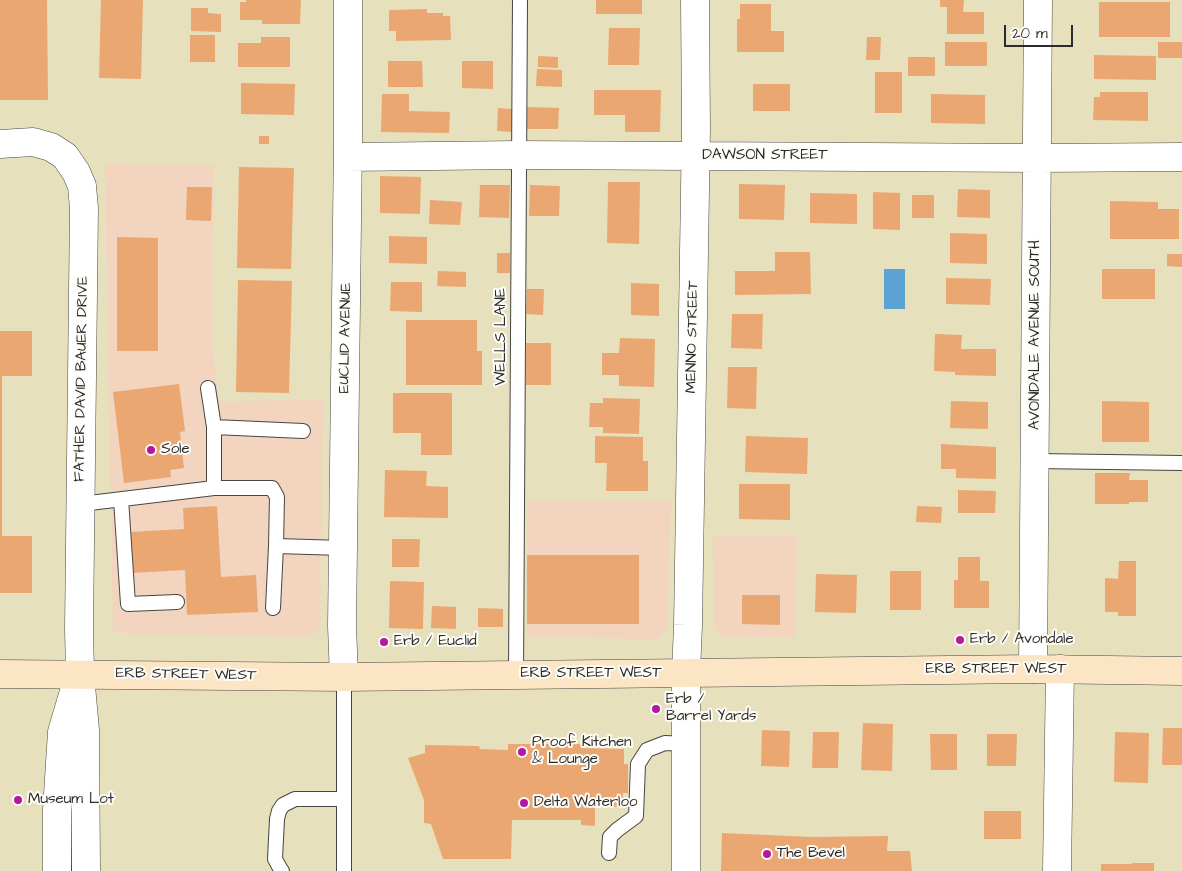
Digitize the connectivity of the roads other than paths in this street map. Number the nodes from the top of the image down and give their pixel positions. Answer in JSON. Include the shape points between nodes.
{"nodes":[{"id":1,"x":348,"y":0,"type":"edge"},
{"id":2,"x":520,"y":0,"type":"edge"},
{"id":3,"x":695,"y":0,"type":"edge"},
{"id":4,"x":1038,"y":0,"type":"edge"},
{"id":5,"x":0,"y":144,"type":"edge"},
{"id":6,"x":518,"y":155,"type":"junction"},
{"id":7,"x":696,"y":156,"type":"junction"},
{"id":8,"x":348,"y":157,"type":"junction"},
{"id":9,"x":1182,"y":157,"type":"edge"},
{"id":10,"x":1037,"y":158,"type":"junction"},
{"id":11,"x":208,"y":388,"type":"dead end"},
{"id":12,"x":214,"y":427,"type":"junction"},
{"id":13,"x":303,"y":431,"type":"dead end"},
{"id":14,"x":1035,"y":461,"type":"junction"},
{"id":15,"x":1182,"y":463,"type":"edge"},
{"id":16,"x":214,"y":488,"type":"junction"},
{"id":17,"x":121,"y":499,"type":"junction"},
{"id":18,"x":81,"y":504,"type":"junction"},
{"id":19,"x":276,"y":546,"type":"junction"},
{"id":20,"x":343,"y":548,"type":"junction"},
{"id":21,"x":177,"y":602,"type":"dead end"},
{"id":22,"x":274,"y":608,"type":"dead end"},
{"id":23,"x":1033,"y":669,"type":"junction"},
{"id":24,"x":1060,"y":669,"type":"junction"},
{"id":25,"x":1182,"y":671,"type":"edge"},
{"id":26,"x":686,"y":673,"type":"junction"},
{"id":27,"x":0,"y":674,"type":"edge"},
{"id":28,"x":516,"y":674,"type":"junction"},
{"id":29,"x":80,"y":675,"type":"junction"},
{"id":30,"x":344,"y":677,"type":"junction"},
{"id":31,"x":687,"y":744,"type":"junction"},
{"id":32,"x":344,"y":799,"type":"junction"},
{"id":33,"x":609,"y":853,"type":"dead end"},
{"id":34,"x":57,"y":871,"type":"edge"},
{"id":35,"x":86,"y":871,"type":"edge"},
{"id":36,"x":282,"y":871,"type":"edge"},
{"id":37,"x":344,"y":871,"type":"edge"},
{"id":38,"x":686,"y":871,"type":"edge"},
{"id":39,"x":1058,"y":871,"type":"edge"}],
"edges":[{"from":1,"to":8,"type":"street","name":"EUCLID AVENUE"},
{"from":2,"to":6,"type":"lane","name":"WELLS LANE"},
{"from":3,"to":7,"type":"street","name":"MENNO STREET"},
{"from":4,"to":10,"type":"street","name":"AVONDALE AVENUE SOUTH"},
{"from":5,"to":18,"type":"street","name":"FATHER DAVID BAUER DRIVE","via":[[33,142],[50,147],[65,156],[82,186]]},
{"from":6,"to":7,"type":"street","name":"DAWSON STREET"},
{"from":6,"to":8,"type":"street","name":"DAWSON STREET"},
{"from":6,"to":28,"type":"lane","name":"WELLS LANE"},
{"from":7,"to":10,"type":"street","name":"DAWSON STREET"},
{"from":7,"to":26,"type":"street","name":"MENNO STREET"},
{"from":8,"to":20,"type":"street","name":"EUCLID AVENUE"},
{"from":9,"to":10,"type":"street","name":"DAWSON STREET"},
{"from":10,"to":14,"type":"street","name":"AVONDALE AVENUE SOUTH"},
{"from":11,"to":12,"type":"lane"},
{"from":12,"to":13,"type":"lane"},
{"from":12,"to":16,"type":"lane"},
{"from":14,"to":15,"type":"lane"},
{"from":14,"to":23,"type":"street","name":"AVONDALE AVENUE SOUTH"},
{"from":16,"to":17,"type":"lane"},
{"from":16,"to":19,"type":"lane","via":[[272,488],[277,497]]},
{"from":17,"to":18,"type":"lane"},
{"from":17,"to":21,"type":"lane","via":[[128,604]]},
{"from":18,"to":29,"type":"street","name":"FATHER DAVID BAUER DRIVE"},
{"from":19,"to":20,"type":"lane"},
{"from":19,"to":22,"type":"lane"},
{"from":20,"to":30,"type":"street","name":"EUCLID AVENUE"},
{"from":23,"to":24,"type":"main road","name":"ERB STREET WEST"},
{"from":23,"to":26,"type":"main road","name":"ERB STREET WEST"},
{"from":24,"to":25,"type":"main road","name":"ERB STREET WEST"},
{"from":24,"to":39,"type":"street"},
{"from":26,"to":28,"type":"main road","name":"ERB STREET WEST"},
{"from":26,"to":31,"type":"street","name":"MENNO STREET"},
{"from":27,"to":29,"type":"main road","name":"ERB STREET WEST"},
{"from":28,"to":30,"type":"main road","name":"ERB STREET WEST"},
{"from":29,"to":30,"type":"main road","name":"ERB STREET WEST"},
{"from":29,"to":34,"type":"street","name":"FATHER DAVID BAUER DRIVE","via":[[62,732]]},
{"from":29,"to":35,"type":"street","name":"FATHER DAVID BAUER DRIVE","via":[[85,730]]},
{"from":30,"to":32,"type":"lane"},
{"from":31,"to":33,"type":"lane","via":[[665,744],[647,750],[638,764],[636,816],[610,837]]},
{"from":31,"to":38,"type":"street","name":"MENNO STREET"},
{"from":32,"to":36,"type":"lane","via":[[295,799],[283,805],[279,811],[275,859]]},
{"from":32,"to":37,"type":"lane"}]}
